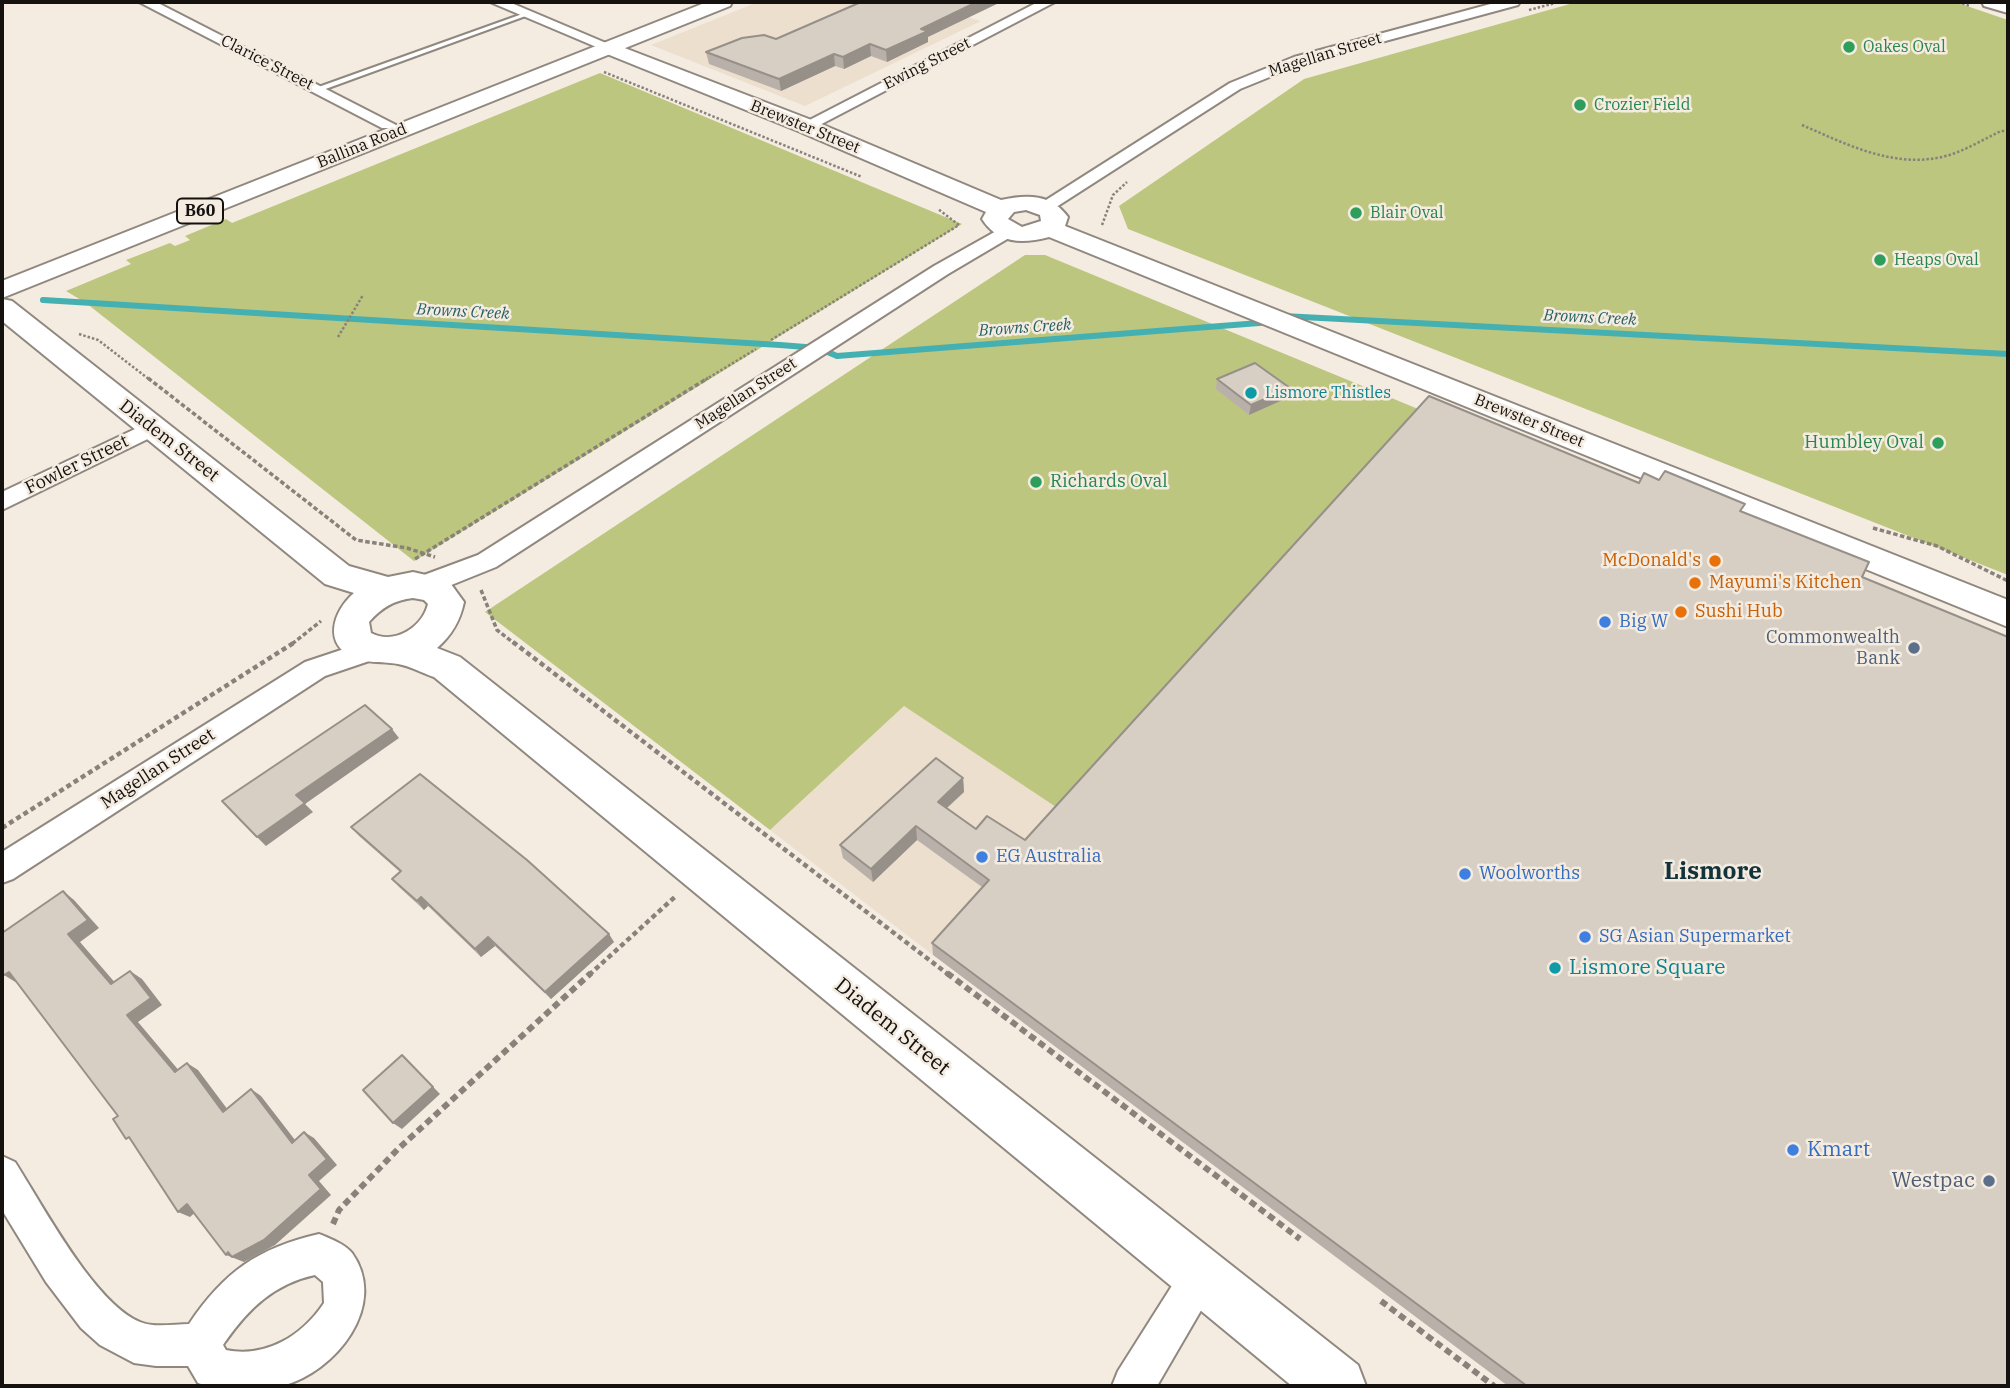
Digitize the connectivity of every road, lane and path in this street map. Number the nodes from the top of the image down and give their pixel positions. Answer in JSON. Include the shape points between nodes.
{"nodes":[{"id":1,"x":146,"y":2,"type":"edge"},
{"id":2,"x":497,"y":2,"type":"edge"},
{"id":3,"x":702,"y":2,"type":"edge"},
{"id":4,"x":723,"y":2,"type":"edge"},
{"id":5,"x":1048,"y":2,"type":"edge"},
{"id":6,"x":1513,"y":2,"type":"edge"},
{"id":7,"x":1559,"y":2,"type":"edge"},
{"id":8,"x":1991,"y":2,"type":"edge"},
{"id":9,"x":1443,"y":8,"type":"dead end"},
{"id":10,"x":2008,"y":8,"type":"edge"},
{"id":11,"x":1529,"y":10,"type":"dead end"},
{"id":12,"x":527,"y":14,"type":"junction"},
{"id":13,"x":1461,"y":16,"type":"junction"},
{"id":14,"x":604,"y":45,"type":"junction"},
{"id":15,"x":592,"y":67,"type":"dead end"},
{"id":16,"x":317,"y":89,"type":"junction"},
{"id":17,"x":388,"y":125,"type":"junction"},
{"id":18,"x":1802,"y":125,"type":"dead end"},
{"id":19,"x":806,"y":126,"type":"junction"},
{"id":20,"x":2008,"y":132,"type":"edge"},
{"id":21,"x":1134,"y":177,"type":"dead end"},
{"id":22,"x":869,"y":180,"type":"dead end"},
{"id":23,"x":932,"y":206,"type":"dead end"},
{"id":24,"x":1047,"y":217,"type":"junction"},
{"id":25,"x":1004,"y":220,"type":"junction"},
{"id":26,"x":1099,"y":228,"type":"dead end"},
{"id":27,"x":2,"y":274,"type":"edge"},
{"id":28,"x":2,"y":290,"type":"edge"},
{"id":29,"x":363,"y":295,"type":"dead end"},
{"id":30,"x":2,"y":307,"type":"edge"},
{"id":31,"x":72,"y":331,"type":"dead end"},
{"id":32,"x":338,"y":337,"type":"dead end"},
{"id":33,"x":771,"y":340,"type":"dead end"},
{"id":34,"x":756,"y":349,"type":"dead end"},
{"id":35,"x":152,"y":429,"type":"junction"},
{"id":36,"x":2,"y":502,"type":"edge"},
{"id":37,"x":337,"y":575,"type":"junction"},
{"id":38,"x":387,"y":590,"type":"junction"},
{"id":39,"x":481,"y":590,"type":"dead end"},
{"id":40,"x":434,"y":594,"type":"junction"},
{"id":41,"x":2008,"y":614,"type":"edge"},
{"id":42,"x":360,"y":632,"type":"junction"},
{"id":43,"x":2,"y":828,"type":"edge"},
{"id":44,"x":2,"y":869,"type":"edge"},
{"id":45,"x":702,"y":873,"type":"junction"},
{"id":46,"x":2,"y":1175,"type":"edge"},
{"id":47,"x":1300,"y":1239,"type":"edge"},
{"id":48,"x":319,"y":1254,"type":"junction"},
{"id":49,"x":1201,"y":1276,"type":"junction"},
{"id":50,"x":1381,"y":1301,"type":"edge"},
{"id":51,"x":198,"y":1345,"type":"junction"},
{"id":52,"x":1133,"y":1386,"type":"edge"},
{"id":53,"x":1337,"y":1386,"type":"edge"},
{"id":54,"x":1494,"y":1386,"type":"edge"}],
"edges":[{"from":1,"to":16,"type":"street","name":"Clarice Street"},
{"from":2,"to":12,"type":"street","name":"Brewster Street"},
{"from":3,"to":14,"type":"street","name":"Ballina Road","number":"B60"},
{"from":4,"to":14,"type":"street","name":"Ballina Road","number":"B60"},
{"from":5,"to":19,"type":"street","name":"Ewing Street"},
{"from":6,"to":13,"type":"street","name":"Magellan Street"},
{"from":7,"to":11,"type":"path"},
{"from":8,"to":10,"type":"street"},
{"from":9,"to":13,"type":"street"},
{"from":12,"to":14,"type":"street","name":"Brewster Street"},
{"from":12,"to":16,"type":"lane"},
{"from":13,"to":24,"type":"street","name":"Magellan Street","via":[[1299,60],[1234,86]]},
{"from":14,"to":17,"type":"street","name":"Ballina Road","number":"B60"},
{"from":14,"to":19,"type":"street","name":"Brewster Street"},
{"from":14,"to":28,"type":"street","name":"Ballina Road","number":"B60"},
{"from":15,"to":22,"type":"path"},
{"from":16,"to":17,"type":"street","name":"Clarice Street"},
{"from":17,"to":27,"type":"street","name":"Ballina Road","number":"B60"},
{"from":18,"to":20,"type":"path","via":[[1871,154],[1901,160],[1941,157]]},
{"from":19,"to":25,"type":"street","name":"Brewster Street"},
{"from":21,"to":26,"type":"path","via":[[1113,193],[1105,223]]},
{"from":23,"to":33,"type":"path","via":[[959,225]]},
{"from":24,"to":25,"type":"street","via":[[1026,234]]},
{"from":24,"to":41,"type":"street","name":"Brewster Street","via":[[1240,304]]},
{"from":25,"to":40,"type":"street","name":"Magellan Street","via":[[818,348]]},
{"from":29,"to":32,"type":"path"},
{"from":30,"to":35,"type":"street","name":"Diadem Street"},
{"from":31,"to":40,"type":"path","via":[[97,340],[356,540]]},
{"from":34,"to":40,"type":"path"},
{"from":35,"to":36,"type":"street","name":"Fowler Street"},
{"from":35,"to":37,"type":"street","name":"Diadem Street"},
{"from":37,"to":38,"type":"street","name":"Diadem Street"},
{"from":37,"to":42,"type":"street","name":"Diadem Street"},
{"from":38,"to":40,"type":"street","via":[[400,586]]},
{"from":38,"to":42,"type":"street","via":[[364,604]]},
{"from":39,"to":47,"type":"path","via":[[497,630]]},
{"from":40,"to":42,"type":"street","name":"Diadem Street"},
{"from":40,"to":45,"type":"street","name":"Diadem Street"},
{"from":42,"to":43,"type":"path","via":[[299,640]]},
{"from":42,"to":44,"type":"street","name":"Magellan Street","via":[[315,669]]},
{"from":45,"to":48,"type":"path","via":[[398,1149],[339,1210]]},
{"from":45,"to":49,"type":"street","name":"Diadem Street"},
{"from":46,"to":51,"type":"street","via":[[88,1308],[112,1330],[137,1343]]},
{"from":48,"to":51,"type":"street","via":[[278,1263],[256,1278],[220,1311]]},
{"from":48,"to":51,"type":"street","via":[[337,1266],[345,1294],[335,1322],[313,1346],[283,1365],[245,1373],[213,1368]]},
{"from":49,"to":52,"type":"street"},
{"from":49,"to":53,"type":"street","name":"Diadem Street"},
{"from":50,"to":54,"type":"path"}]}
